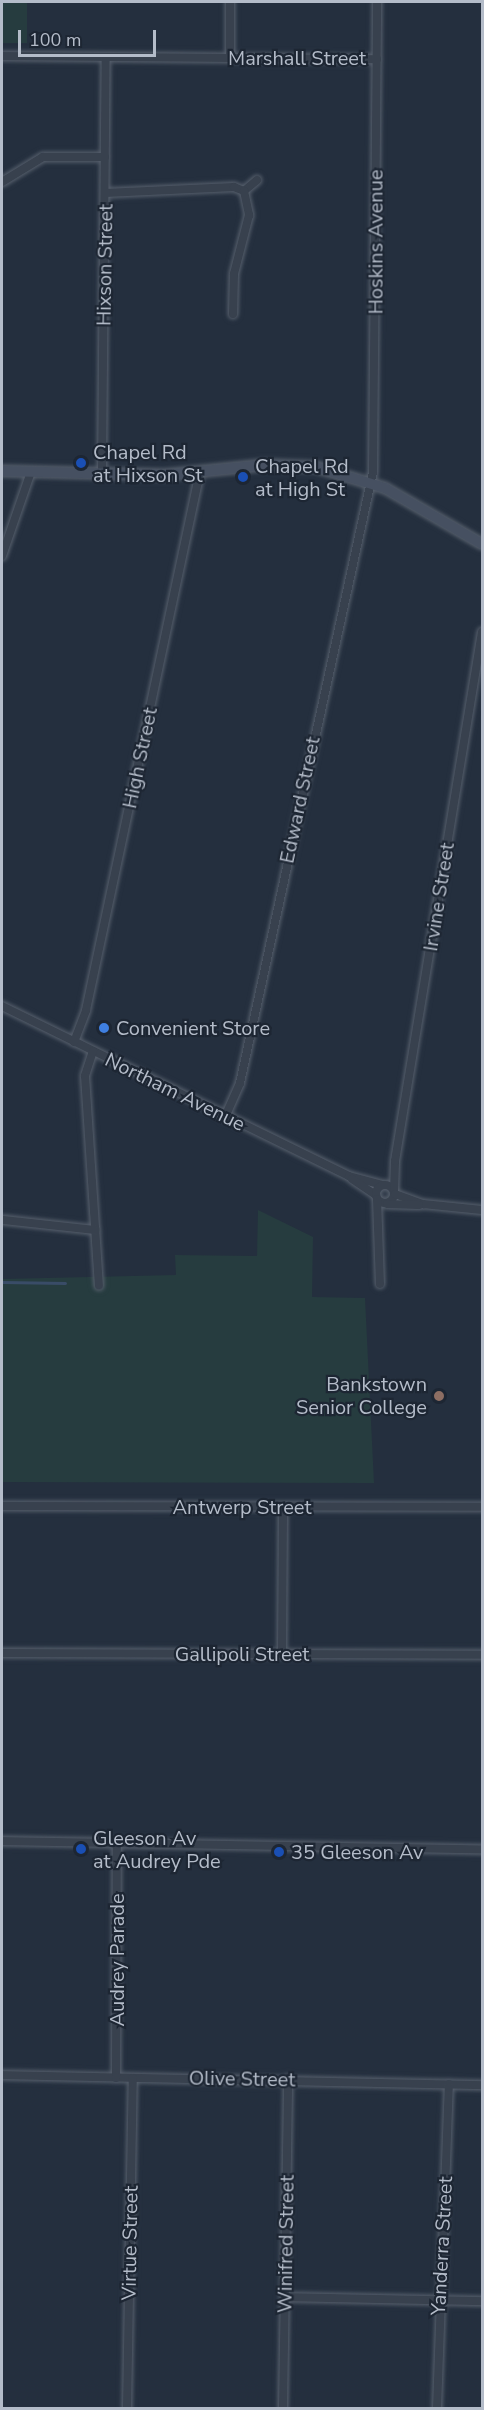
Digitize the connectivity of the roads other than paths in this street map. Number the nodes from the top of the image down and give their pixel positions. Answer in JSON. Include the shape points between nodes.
{"nodes":[{"id":1,"x":230,"y":2,"type":"edge"},
{"id":2,"x":377,"y":2,"type":"edge"},
{"id":3,"x":2,"y":56,"type":"edge"},
{"id":4,"x":106,"y":57,"type":"junction"},
{"id":5,"x":230,"y":58,"type":"junction"},
{"id":6,"x":377,"y":58,"type":"junction"},
{"id":7,"x":105,"y":157,"type":"junction"},
{"id":8,"x":257,"y":180,"type":"dead end"},
{"id":9,"x":2,"y":182,"type":"edge"},
{"id":10,"x":244,"y":191,"type":"junction"},
{"id":11,"x":105,"y":193,"type":"junction"},
{"id":12,"x":233,"y":314,"type":"dead end"},
{"id":13,"x":2,"y":471,"type":"edge"},
{"id":14,"x":31,"y":472,"type":"junction"},
{"id":15,"x":200,"y":472,"type":"junction"},
{"id":16,"x":102,"y":474,"type":"junction"},
{"id":17,"x":370,"y":482,"type":"junction"},
{"id":18,"x":483,"y":544,"type":"edge"},
{"id":19,"x":2,"y":556,"type":"edge"},
{"id":20,"x":483,"y":632,"type":"edge"},
{"id":21,"x":473,"y":688,"type":"junction"},
{"id":22,"x":483,"y":694,"type":"edge"},
{"id":23,"x":2,"y":1006,"type":"edge"},
{"id":24,"x":74,"y":1041,"type":"junction"},
{"id":25,"x":93,"y":1051,"type":"junction"},
{"id":26,"x":225,"y":1117,"type":"junction"},
{"id":27,"x":395,"y":1161,"type":"junction"},
{"id":28,"x":348,"y":1176,"type":"junction"},
{"id":29,"x":383,"y":1185,"type":"junction"},
{"id":30,"x":394,"y":1193,"type":"junction"},
{"id":31,"x":376,"y":1197,"type":"junction"},
{"id":32,"x":386,"y":1204,"type":"junction"},
{"id":33,"x":423,"y":1204,"type":"junction"},
{"id":34,"x":483,"y":1210,"type":"edge"},
{"id":35,"x":3,"y":1220,"type":"edge"},
{"id":36,"x":379,"y":1228,"type":"junction"},
{"id":37,"x":95,"y":1230,"type":"junction"},
{"id":38,"x":380,"y":1284,"type":"dead end"},
{"id":39,"x":99,"y":1286,"type":"dead end"},
{"id":40,"x":2,"y":1506,"type":"edge"},
{"id":41,"x":283,"y":1507,"type":"junction"},
{"id":42,"x":483,"y":1507,"type":"edge"},
{"id":43,"x":2,"y":1653,"type":"edge"},
{"id":44,"x":282,"y":1654,"type":"junction"},
{"id":45,"x":483,"y":1655,"type":"edge"},
{"id":46,"x":2,"y":1841,"type":"edge"},
{"id":47,"x":117,"y":1842,"type":"junction"},
{"id":48,"x":483,"y":1849,"type":"edge"},
{"id":49,"x":2,"y":2075,"type":"edge"},
{"id":50,"x":116,"y":2078,"type":"junction"},
{"id":51,"x":133,"y":2078,"type":"junction"},
{"id":52,"x":288,"y":2079,"type":"junction"},
{"id":53,"x":449,"y":2084,"type":"junction"},
{"id":54,"x":483,"y":2085,"type":"edge"},
{"id":55,"x":285,"y":2297,"type":"junction"},
{"id":56,"x":441,"y":2300,"type":"junction"},
{"id":57,"x":483,"y":2301,"type":"edge"},
{"id":58,"x":127,"y":2409,"type":"edge"},
{"id":59,"x":283,"y":2409,"type":"edge"},
{"id":60,"x":437,"y":2409,"type":"edge"}],
"edges":[{"from":1,"to":5,"type":"street"},
{"from":2,"to":6,"type":"street","name":"Hoskins Avenue"},
{"from":3,"to":4,"type":"street","name":"Marshall Street"},
{"from":4,"to":5,"type":"street","name":"Marshall Street"},
{"from":4,"to":7,"type":"street","name":"Hixson Street"},
{"from":5,"to":6,"type":"street","name":"Marshall Street"},
{"from":6,"to":17,"type":"street","name":"Hoskins Avenue","via":[[374,442]]},
{"from":7,"to":9,"type":"street","via":[[43,157]]},
{"from":7,"to":11,"type":"street","name":"Hixson Street"},
{"from":8,"to":10,"type":"street"},
{"from":10,"to":11,"type":"street","via":[[234,187]]},
{"from":10,"to":12,"type":"street","via":[[249,204],[248,227],[234,274]]},
{"from":11,"to":16,"type":"street","name":"Hixson Street"},
{"from":13,"to":14,"type":"main road"},
{"from":14,"to":16,"type":"main road"},
{"from":14,"to":19,"type":"street"},
{"from":15,"to":16,"type":"main road"},
{"from":15,"to":17,"type":"main road","via":[[297,465]]},
{"from":15,"to":24,"type":"street","name":"High Street","via":[[86,1010]]},
{"from":17,"to":18,"type":"main road"},
{"from":17,"to":26,"type":"street","name":"Edward Street","via":[[240,1083]]},
{"from":20,"to":21,"type":"street","name":"Irvine Street"},
{"from":21,"to":22,"type":"street"},
{"from":21,"to":27,"type":"street","name":"Irvine Street"},
{"from":23,"to":24,"type":"street","name":"Northam Avenue"},
{"from":24,"to":25,"type":"street","name":"Northam Avenue"},
{"from":25,"to":26,"type":"street","name":"Northam Avenue"},
{"from":25,"to":37,"type":"street","via":[[85,1076]]},
{"from":26,"to":28,"type":"street","name":"Northam Avenue"},
{"from":27,"to":29,"type":"street","name":"Irvine Street"},
{"from":27,"to":30,"type":"street","name":"Irvine Street"},
{"from":28,"to":29,"type":"street","name":"Northam Avenue"},
{"from":28,"to":31,"type":"street","name":"Northam Avenue"},
{"from":29,"to":30,"type":"street","name":"Northam Avenue"},
{"from":29,"to":31,"type":"street","name":"Irvine Street"},
{"from":30,"to":32,"type":"street"},
{"from":30,"to":33,"type":"street"},
{"from":31,"to":32,"type":"street","name":"Northam Avenue"},
{"from":31,"to":36,"type":"street"},
{"from":32,"to":33,"type":"street"},
{"from":32,"to":36,"type":"street"},
{"from":33,"to":34,"type":"street"},
{"from":35,"to":37,"type":"street"},
{"from":36,"to":38,"type":"street"},
{"from":37,"to":39,"type":"street"},
{"from":40,"to":41,"type":"street","name":"Antwerp Street"},
{"from":41,"to":42,"type":"street","name":"Antwerp Street"},
{"from":41,"to":44,"type":"street"},
{"from":43,"to":44,"type":"street","name":"Gallipoli Street"},
{"from":44,"to":45,"type":"street","name":"Gallipoli Street"},
{"from":46,"to":47,"type":"street"},
{"from":47,"to":48,"type":"street"},
{"from":47,"to":50,"type":"street","name":"Audrey Parade"},
{"from":49,"to":50,"type":"street","name":"Olive Street"},
{"from":50,"to":51,"type":"street","name":"Olive Street"},
{"from":51,"to":52,"type":"street","name":"Olive Street"},
{"from":51,"to":58,"type":"street","name":"Virtue Street"},
{"from":52,"to":53,"type":"street","name":"Olive Street"},
{"from":52,"to":55,"type":"street","name":"Winifred Street"},
{"from":53,"to":54,"type":"street","name":"Olive Street"},
{"from":53,"to":56,"type":"street","name":"Yanderra Street"},
{"from":55,"to":56,"type":"street"},
{"from":55,"to":59,"type":"street","name":"Winifred Street"},
{"from":56,"to":57,"type":"street"},
{"from":56,"to":60,"type":"street","name":"Yanderra Street"}]}
